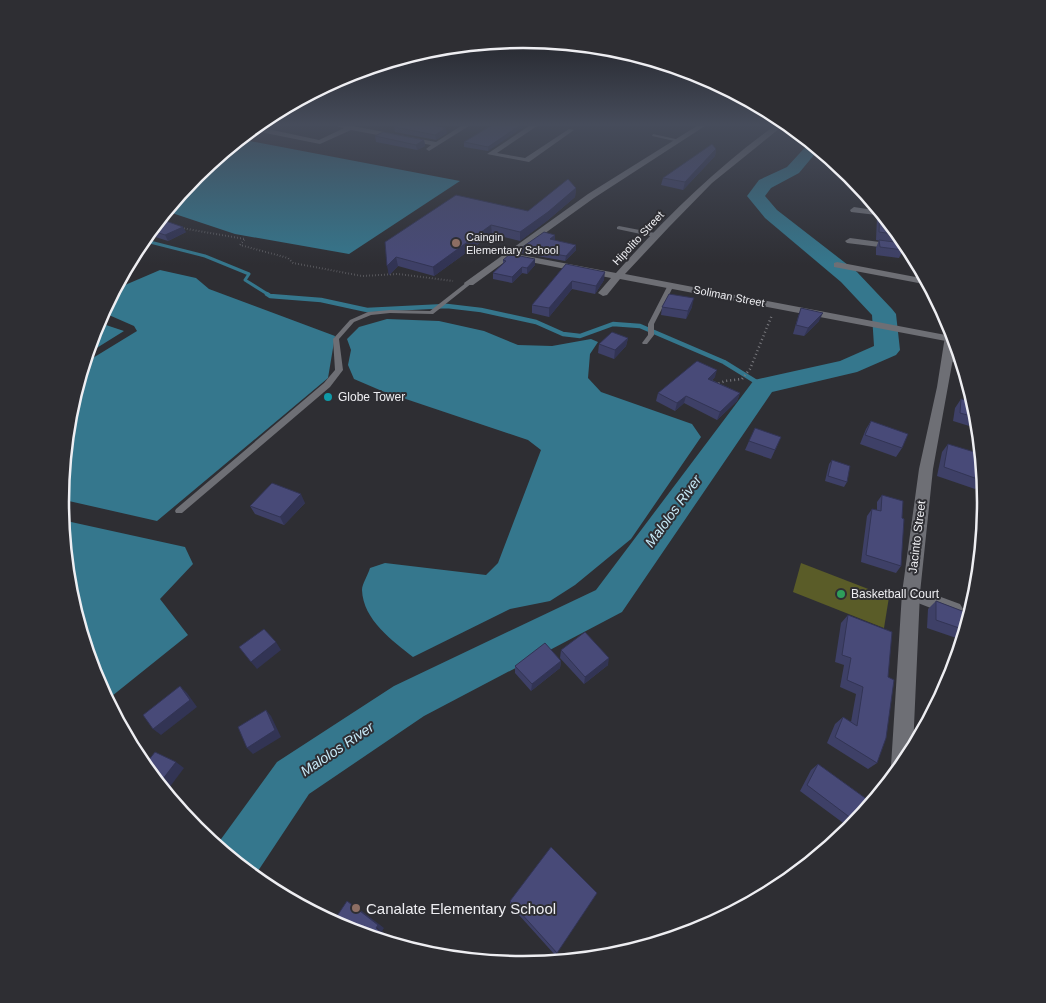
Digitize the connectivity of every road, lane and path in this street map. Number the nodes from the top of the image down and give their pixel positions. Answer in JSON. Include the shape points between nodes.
{"nodes":[{"id":1,"x":631,"y":171,"type":"edge"},
{"id":2,"x":721,"y":171,"type":"edge"},
{"id":3,"x":854,"y":210,"type":"dead end"},
{"id":4,"x":873,"y":213,"type":"edge"},
{"id":5,"x":176,"y":227,"type":"edge"},
{"id":6,"x":619,"y":228,"type":"dead end"},
{"id":7,"x":655,"y":235,"type":"junction"},
{"id":8,"x":850,"y":241,"type":"dead end"},
{"id":9,"x":900,"y":248,"type":"edge"},
{"id":10,"x":507,"y":255,"type":"junction"},
{"id":11,"x":837,"y":265,"type":"dead end"},
{"id":12,"x":619,"y":275,"type":"junction"},
{"id":13,"x":919,"y":280,"type":"edge"},
{"id":14,"x":469,"y":283,"type":"junction"},
{"id":15,"x":670,"y":285,"type":"junction"},
{"id":16,"x":604,"y":293,"type":"dead end"},
{"id":17,"x":776,"y":306,"type":"junction"},
{"id":18,"x":945,"y":335,"type":"edge"},
{"id":19,"x":645,"y":342,"type":"dead end"},
{"id":20,"x":955,"y":361,"type":"edge"},
{"id":21,"x":712,"y":388,"type":"edge"},
{"id":22,"x":179,"y":511,"type":"dead end"},
{"id":23,"x":911,"y":593,"type":"junction"},
{"id":24,"x":963,"y":613,"type":"edge"},
{"id":25,"x":903,"y":749,"type":"edge"}],
"edges":[{"from":1,"to":10,"type":"street"},
{"from":2,"to":7,"type":"street","name":"Hipolito Street"},
{"from":3,"to":4,"type":"street"},
{"from":5,"to":14,"type":"path","via":[[245,239],[240,244],[288,258],[293,263],[331,272],[362,276],[398,274]]},
{"from":6,"to":7,"type":"lane"},
{"from":7,"to":12,"type":"street","name":"Hipolito Street"},
{"from":8,"to":9,"type":"street"},
{"from":10,"to":12,"type":"street","name":"Soliman Street"},
{"from":10,"to":14,"type":"street"},
{"from":11,"to":13,"type":"street"},
{"from":12,"to":15,"type":"street","name":"Soliman Street"},
{"from":12,"to":16,"type":"street","name":"Hipolito Street"},
{"from":14,"to":22,"type":"lane","via":[[431,313],[384,312],[350,322],[336,339],[339,370],[327,385]]},
{"from":15,"to":17,"type":"street","name":"Soliman Street"},
{"from":15,"to":19,"type":"lane","via":[[650,324],[651,335]]},
{"from":17,"to":18,"type":"street","name":"Soliman Street"},
{"from":17,"to":21,"type":"path","via":[[750,369],[742,379],[720,382]]},
{"from":20,"to":23,"type":"street","name":"Jacinto Street","via":[[926,469]]},
{"from":23,"to":24,"type":"street"},
{"from":23,"to":25,"type":"street","name":"Jacinto Street"}]}
